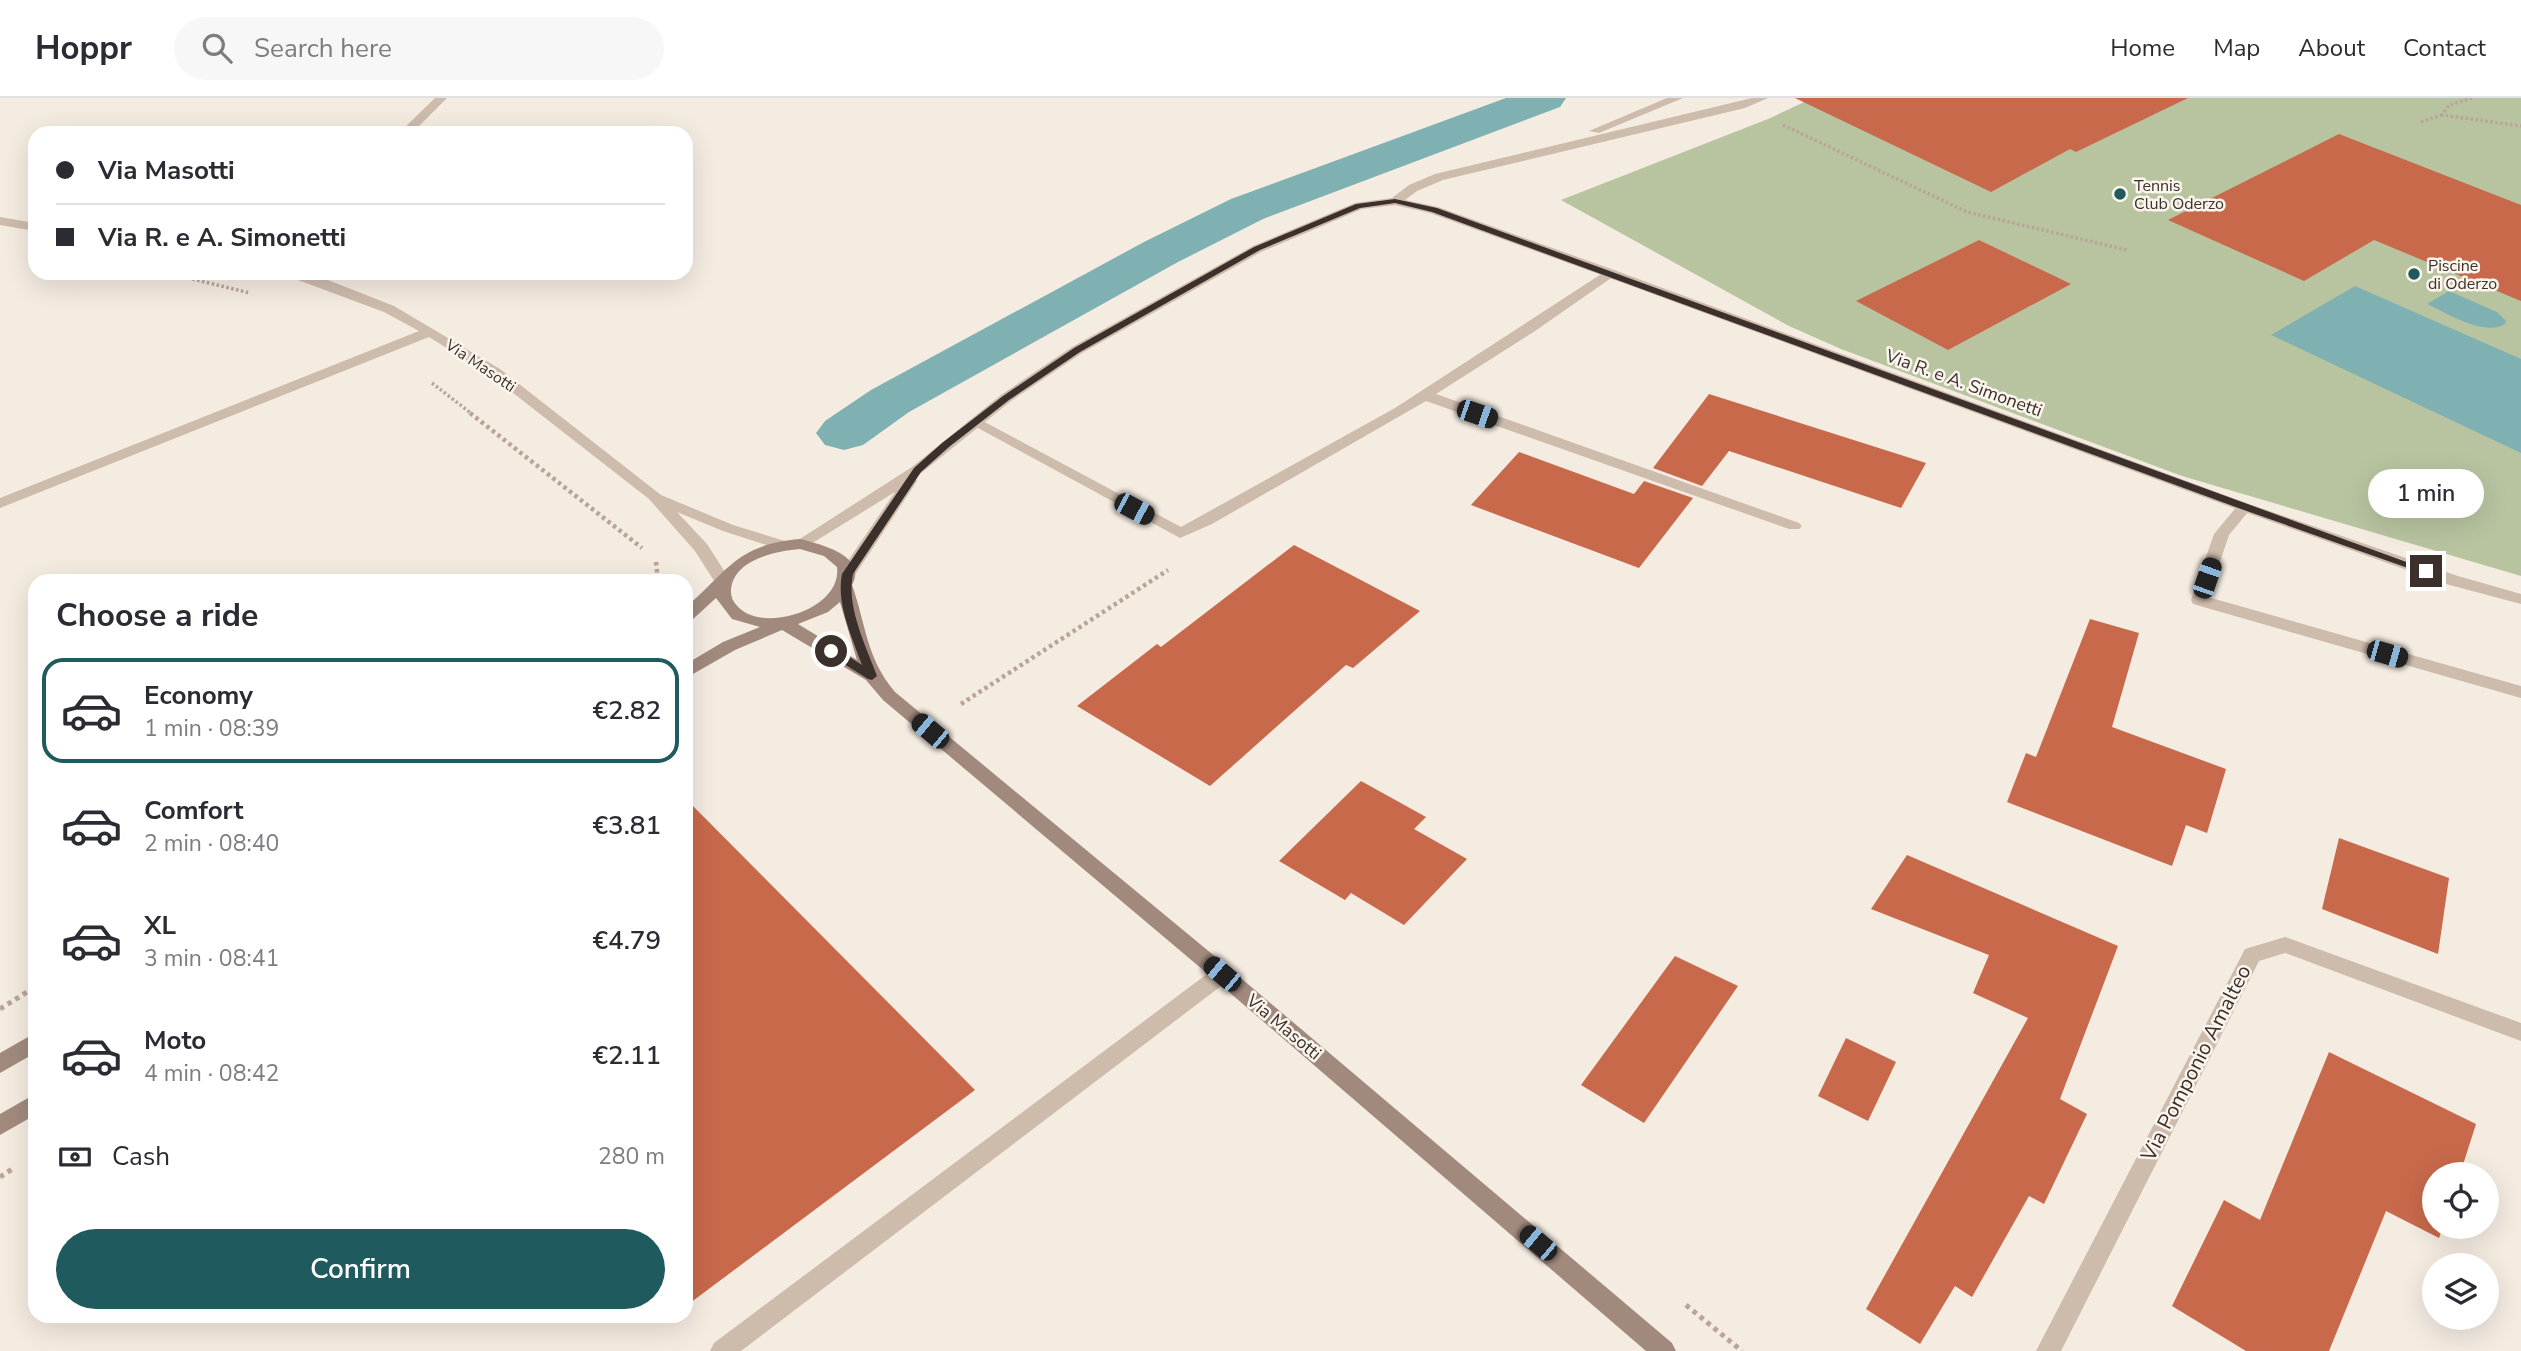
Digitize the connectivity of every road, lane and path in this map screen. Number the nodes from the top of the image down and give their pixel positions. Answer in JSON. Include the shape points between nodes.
{"nodes":[{"id":1,"x":441,"y":98,"type":"edge"},
{"id":2,"x":1677,"y":98,"type":"edge"},
{"id":3,"x":2472,"y":98,"type":"edge"},
{"id":4,"x":1750,"y":101,"type":"edge"},
{"id":5,"x":2442,"y":115,"type":"junction"},
{"id":6,"x":2421,"y":122,"type":"dead end"},
{"id":7,"x":412,"y":126,"type":"edge"},
{"id":8,"x":2521,"y":126,"type":"edge"},
{"id":9,"x":1536,"y":154,"type":"junction"},
{"id":10,"x":1395,"y":201,"type":"junction"},
{"id":11,"x":0,"y":221,"type":"edge"},
{"id":12,"x":28,"y":226,"type":"edge"},
{"id":13,"x":28,"y":227,"type":"edge"},
{"id":14,"x":0,"y":230,"type":"edge"},
{"id":15,"x":2127,"y":250,"type":"dead end"},
{"id":16,"x":1609,"y":273,"type":"junction"},
{"id":17,"x":197,"y":280,"type":"edge"},
{"id":18,"x":312,"y":280,"type":"edge"},
{"id":19,"x":252,"y":293,"type":"dead end"},
{"id":20,"x":430,"y":332,"type":"junction"},
{"id":21,"x":386,"y":349,"type":"junction"},
{"id":22,"x":1424,"y":395,"type":"junction"},
{"id":23,"x":974,"y":422,"type":"junction"},
{"id":24,"x":917,"y":470,"type":"junction"},
{"id":25,"x":654,"y":496,"type":"junction"},
{"id":26,"x":0,"y":503,"type":"edge"},
{"id":27,"x":2244,"y":507,"type":"junction"},
{"id":28,"x":1794,"y":526,"type":"dead end"},
{"id":29,"x":800,"y":544,"type":"junction"},
{"id":30,"x":782,"y":545,"type":"junction"},
{"id":31,"x":1176,"y":565,"type":"dead end"},
{"id":32,"x":658,"y":574,"type":"edge"},
{"id":33,"x":846,"y":581,"type":"junction"},
{"id":34,"x":724,"y":583,"type":"junction"},
{"id":35,"x":2521,"y":599,"type":"edge"},
{"id":36,"x":693,"y":610,"type":"edge"},
{"id":37,"x":783,"y":623,"type":"junction"},
{"id":38,"x":693,"y":668,"type":"edge"},
{"id":39,"x":872,"y":676,"type":"junction"},
{"id":40,"x":2521,"y":692,"type":"edge"},
{"id":41,"x":969,"y":714,"type":"dead end"},
{"id":42,"x":1222,"y":974,"type":"junction"},
{"id":43,"x":28,"y":991,"type":"edge"},
{"id":44,"x":0,"y":1009,"type":"edge"},
{"id":45,"x":2521,"y":1032,"type":"edge"},
{"id":46,"x":28,"y":1046,"type":"edge"},
{"id":47,"x":0,"y":1064,"type":"edge"},
{"id":48,"x":28,"y":1108,"type":"edge"},
{"id":49,"x":0,"y":1126,"type":"edge"},
{"id":50,"x":1678,"y":1298,"type":"dead end"},
{"id":51,"x":722,"y":1351,"type":"edge"},
{"id":52,"x":1664,"y":1351,"type":"edge"},
{"id":53,"x":1742,"y":1351,"type":"edge"},
{"id":54,"x":2048,"y":1351,"type":"edge"}],
"edges":[{"from":1,"to":7,"type":"street"},
{"from":2,"to":9,"type":"street"},
{"from":3,"to":5,"type":"path","via":[[2449,105]]},
{"from":4,"to":9,"type":"street"},
{"from":4,"to":15,"type":"path","via":[[1968,212]]},
{"from":5,"to":6,"type":"path"},
{"from":5,"to":8,"type":"path"},
{"from":9,"to":10,"type":"street","via":[[1439,177]]},
{"from":10,"to":16,"type":"street","name":"Via R. e A. Simonetti","via":[[1434,210]]},
{"from":10,"to":23,"type":"street","via":[[1359,206],[1257,248],[1077,350]]},
{"from":11,"to":12,"type":"street"},
{"from":13,"to":14,"type":"street"},
{"from":16,"to":22,"type":"street"},
{"from":16,"to":27,"type":"street","name":"Via R. e A. Simonetti"},
{"from":17,"to":19,"type":"path"},
{"from":18,"to":20,"type":"street","name":"Via Masotti","via":[[389,309]]},
{"from":20,"to":21,"type":"street"},
{"from":20,"to":25,"type":"street","name":"Via Masotti","via":[[495,372]]},
{"from":21,"to":26,"type":"street"},
{"from":21,"to":32,"type":"path","via":[[640,546],[658,565]]},
{"from":22,"to":23,"type":"street","via":[[1208,522],[1180,533]]},
{"from":22,"to":28,"type":"street"},
{"from":23,"to":24,"type":"street"},
{"from":24,"to":29,"type":"street"},
{"from":24,"to":33,"type":"street"},
{"from":25,"to":30,"type":"street","name":"Via Masotti"},
{"from":25,"to":34,"type":"street","name":"Via Masotti","via":[[701,548]]},
{"from":27,"to":35,"type":"street","name":"Via R. e A. Simonetti","via":[[2452,580]]},
{"from":27,"to":40,"type":"street","via":[[2222,534],[2199,600]]},
{"from":29,"to":30,"type":"street"},
{"from":29,"to":33,"type":"street","via":[[834,553],[844,563]]},
{"from":30,"to":34,"type":"street","via":[[745,559]]},
{"from":31,"to":41,"type":"path","via":[[958,706]]},
{"from":33,"to":37,"type":"street","via":[[836,600],[822,611]]},
{"from":33,"to":39,"type":"street","name":"Via Masotti","via":[[855,631]]},
{"from":34,"to":36,"type":"street"},
{"from":34,"to":37,"type":"street","via":[[723,597],[742,618]]},
{"from":37,"to":38,"type":"street"},
{"from":37,"to":39,"type":"street","name":"Via Masotti"},
{"from":39,"to":42,"type":"street","name":"Via Masotti","via":[[889,696]]},
{"from":42,"to":51,"type":"street"},
{"from":42,"to":52,"type":"street","name":"Via Masotti"},
{"from":43,"to":44,"type":"path"},
{"from":45,"to":54,"type":"street","name":"Via Pomponio Amalteo","via":[[2285,946],[2252,955]]},
{"from":46,"to":47,"type":"street"},
{"from":48,"to":49,"type":"street"},
{"from":50,"to":53,"type":"path"}]}
